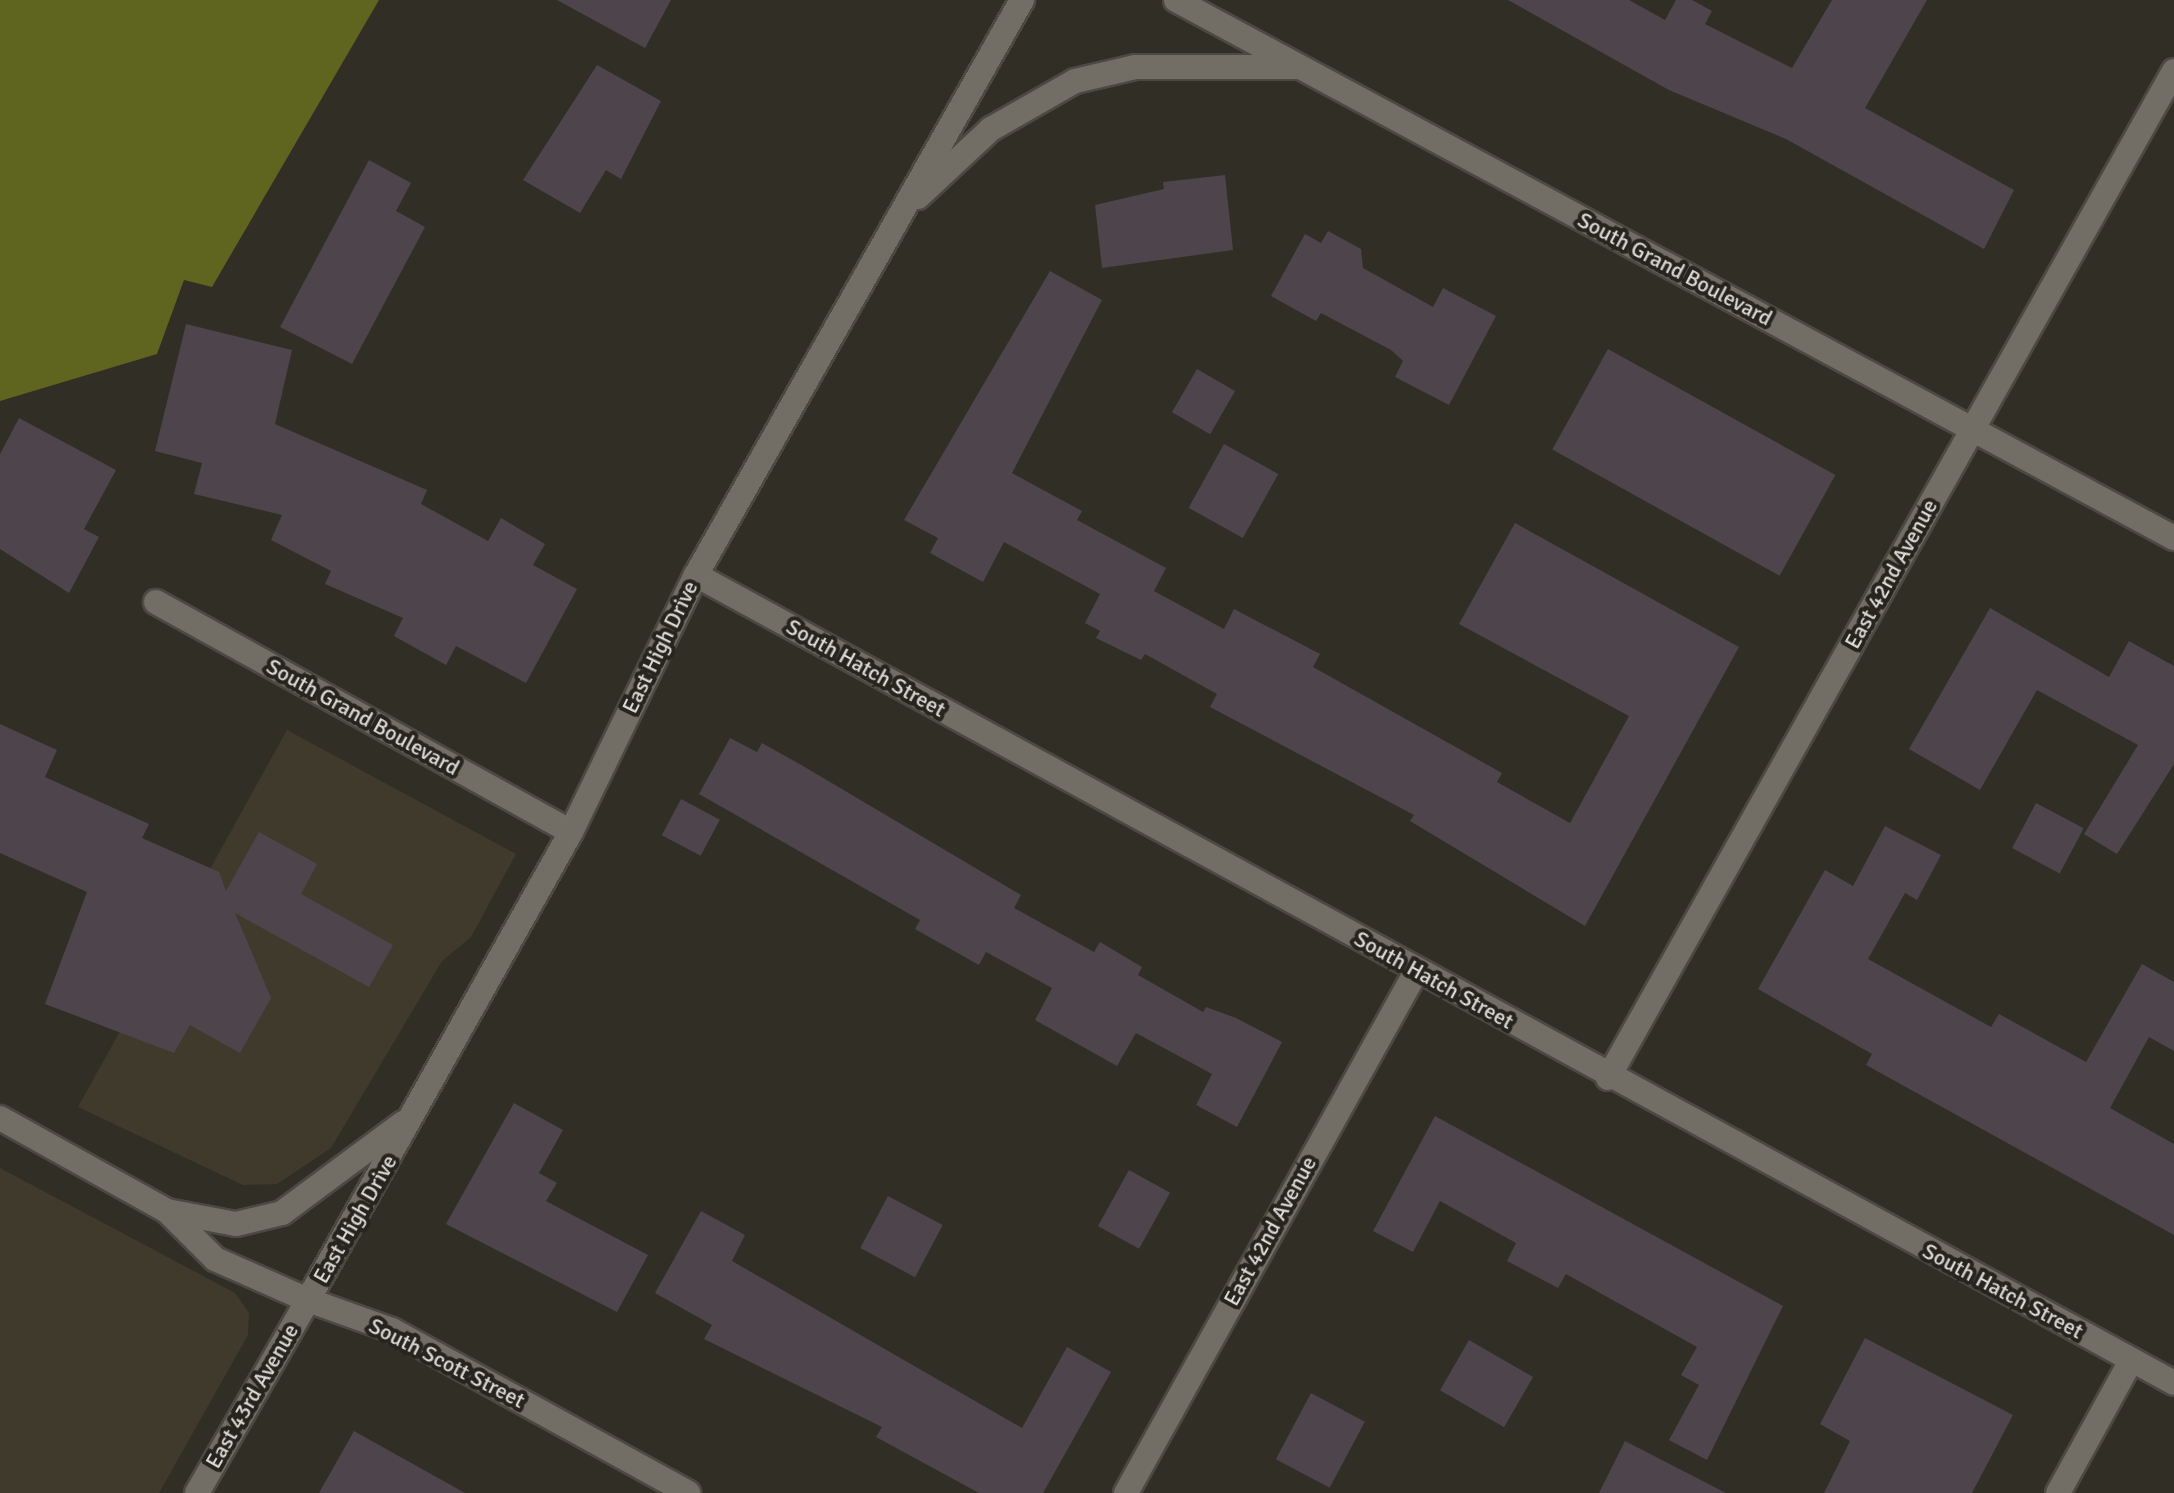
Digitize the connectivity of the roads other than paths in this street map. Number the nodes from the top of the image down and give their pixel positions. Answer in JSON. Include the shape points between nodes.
{"nodes":[{"id":1,"x":1022,"y":0,"type":"edge"},
{"id":2,"x":1176,"y":0,"type":"edge"},
{"id":3,"x":1300,"y":67,"type":"junction"},
{"id":4,"x":2174,"y":71,"type":"edge"},
{"id":5,"x":899,"y":215,"type":"junction"},
{"id":6,"x":1973,"y":429,"type":"junction"},
{"id":7,"x":2174,"y":538,"type":"edge"},
{"id":8,"x":696,"y":575,"type":"junction"},
{"id":9,"x":156,"y":602,"type":"dead end"},
{"id":10,"x":571,"y":832,"type":"junction"},
{"id":11,"x":1417,"y":970,"type":"junction"},
{"id":12,"x":1608,"y":1078,"type":"junction"},
{"id":13,"x":415,"y":1113,"type":"junction"},
{"id":14,"x":0,"y":1118,"type":"edge"},
{"id":15,"x":167,"y":1211,"type":"junction"},
{"id":16,"x":308,"y":1300,"type":"junction"},
{"id":17,"x":2131,"y":1361,"type":"junction"},
{"id":18,"x":2174,"y":1383,"type":"edge"},
{"id":19,"x":197,"y":1493,"type":"edge"},
{"id":20,"x":688,"y":1493,"type":"edge"},
{"id":21,"x":1126,"y":1493,"type":"edge"},
{"id":22,"x":2058,"y":1493,"type":"edge"}],
"edges":[{"from":1,"to":5,"type":"street","name":"East High Drive"},
{"from":2,"to":3,"type":"street","name":"South Grand Boulevard"},
{"from":3,"to":5,"type":"street","via":[[1135,67],[1075,81],[991,129]]},
{"from":3,"to":6,"type":"street","name":"South Grand Boulevard"},
{"from":4,"to":6,"type":"street","name":"East 42nd Avenue"},
{"from":5,"to":8,"type":"street","name":"East High Drive"},
{"from":6,"to":7,"type":"street","name":"South Grand Boulevard"},
{"from":6,"to":12,"type":"street","name":"East 42nd Avenue"},
{"from":8,"to":10,"type":"street","name":"East High Drive"},
{"from":8,"to":11,"type":"street","name":"South Hatch Street"},
{"from":9,"to":10,"type":"street","name":"South Grand Boulevard"},
{"from":10,"to":13,"type":"street","name":"East High Drive"},
{"from":11,"to":12,"type":"street","name":"South Hatch Street"},
{"from":11,"to":21,"type":"street","name":"East 42nd Avenue"},
{"from":12,"to":17,"type":"street","name":"South Hatch Street"},
{"from":13,"to":15,"type":"street","via":[[282,1213],[236,1224]]},
{"from":13,"to":16,"type":"street","name":"East High Drive"},
{"from":14,"to":15,"type":"street","name":"South Scott Street"},
{"from":15,"to":16,"type":"street","name":"South Scott Street","via":[[215,1259]]},
{"from":16,"to":19,"type":"street","name":"East 43rd Avenue"},
{"from":16,"to":20,"type":"street","name":"South Scott Street","via":[[392,1330]]},
{"from":17,"to":18,"type":"street","name":"South Hatch Street"},
{"from":17,"to":22,"type":"street"}]}
